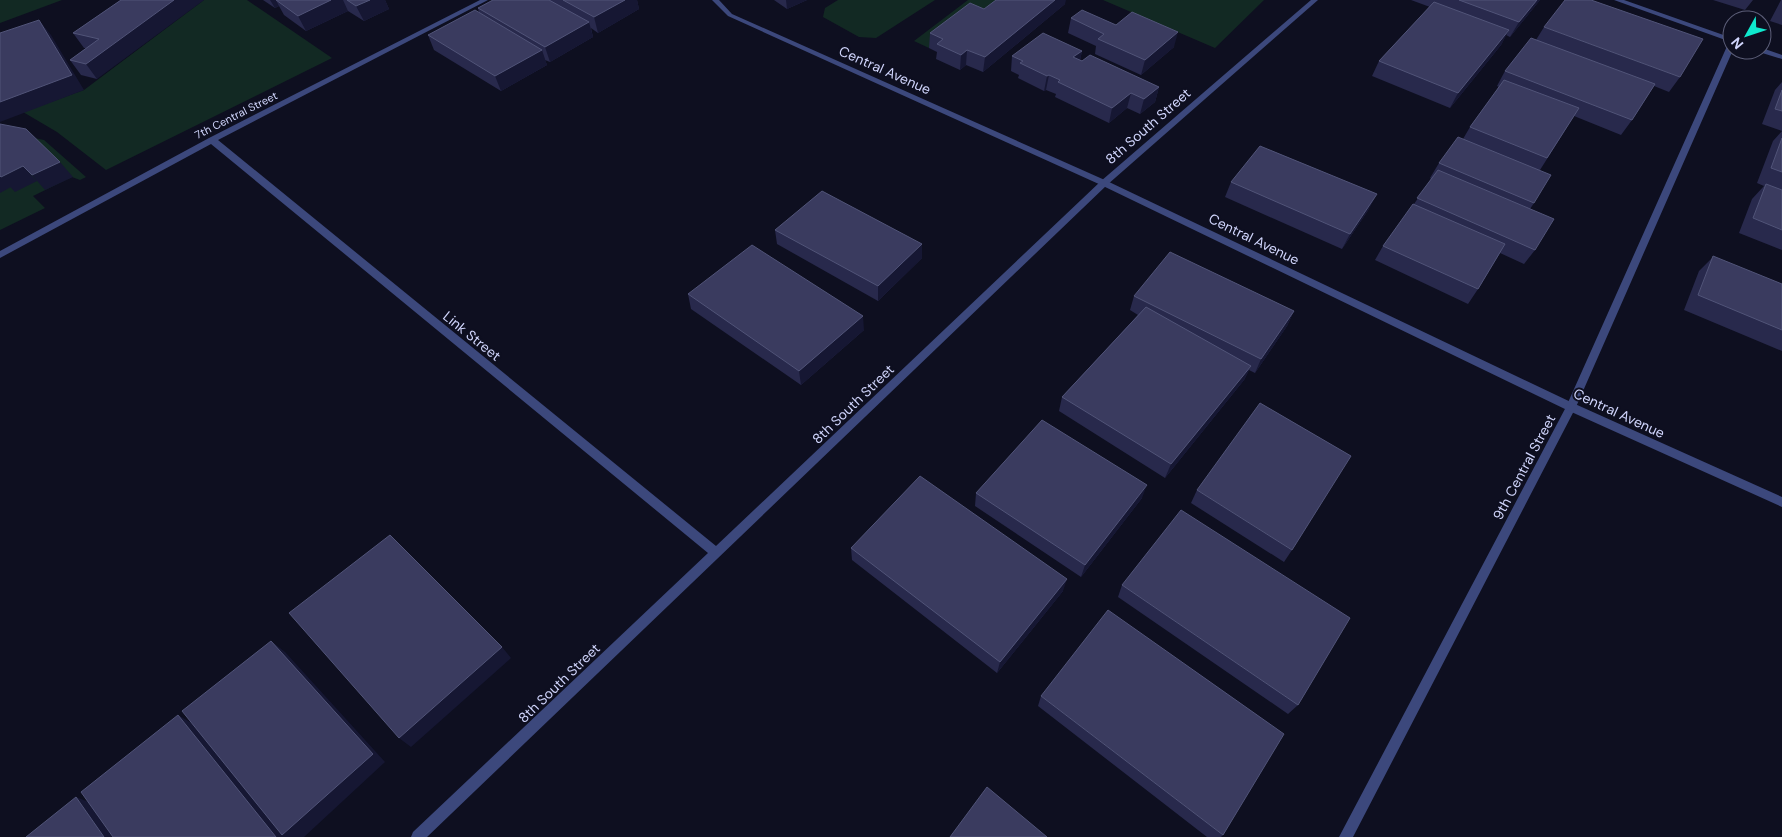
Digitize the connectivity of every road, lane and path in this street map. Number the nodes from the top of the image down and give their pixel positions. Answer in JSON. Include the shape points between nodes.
{"nodes":[{"id":1,"x":484,"y":0,"type":"edge"},
{"id":2,"x":715,"y":0,"type":"edge"},
{"id":3,"x":1315,"y":0,"type":"edge"},
{"id":4,"x":1617,"y":0,"type":"edge"},
{"id":5,"x":1722,"y":37,"type":"edge"},
{"id":6,"x":1725,"y":60,"type":"edge"},
{"id":7,"x":212,"y":140,"type":"junction"},
{"id":8,"x":1104,"y":183,"type":"junction"},
{"id":9,"x":0,"y":255,"type":"edge"},
{"id":10,"x":1572,"y":406,"type":"junction"},
{"id":11,"x":1782,"y":502,"type":"edge"},
{"id":12,"x":716,"y":553,"type":"junction"},
{"id":13,"x":418,"y":837,"type":"edge"},
{"id":14,"x":1346,"y":837,"type":"edge"}],
"edges":[{"from":1,"to":7,"type":"street","name":"7th Central Street"},
{"from":2,"to":8,"type":"street","name":"Central Avenue","via":[[730,15]]},
{"from":3,"to":8,"type":"street","name":"8th South Street"},
{"from":4,"to":5,"type":"street"},
{"from":6,"to":10,"type":"street","name":"9th Central Street"},
{"from":7,"to":9,"type":"street","name":"7th Central Street"},
{"from":7,"to":12,"type":"street","name":"Link Street"},
{"from":8,"to":10,"type":"street","name":"Central Avenue"},
{"from":8,"to":12,"type":"street","name":"8th South Street"},
{"from":10,"to":11,"type":"street","name":"Central Avenue"},
{"from":10,"to":14,"type":"street","name":"9th Central Street"},
{"from":12,"to":13,"type":"street","name":"8th South Street"}]}
